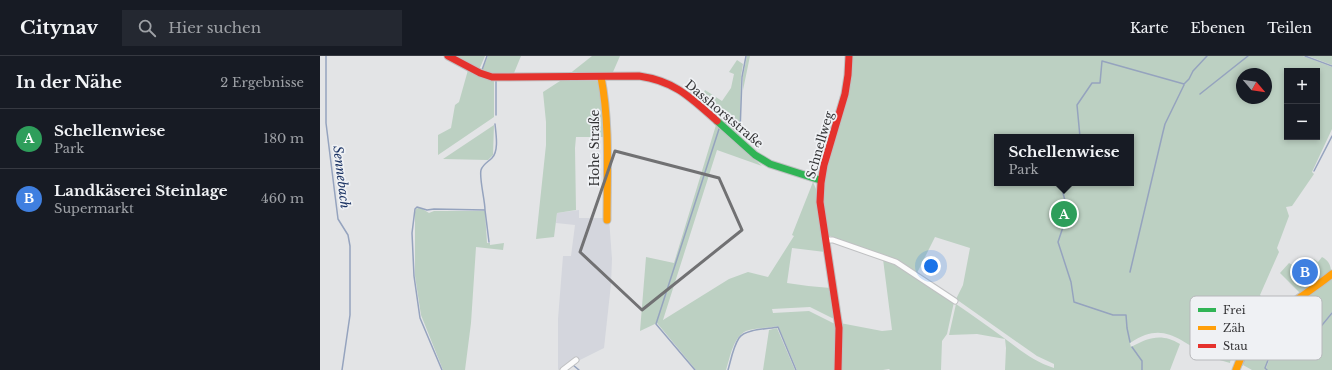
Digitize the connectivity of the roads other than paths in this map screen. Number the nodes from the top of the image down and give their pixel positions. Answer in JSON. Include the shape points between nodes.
{"nodes":[{"id":1,"x":448,"y":56,"type":"edge"},
{"id":2,"x":849,"y":56,"type":"edge"},
{"id":3,"x":601,"y":77,"type":"junction"},
{"id":4,"x":820,"y":180,"type":"junction"},
{"id":5,"x":607,"y":220,"type":"dead end"},
{"id":6,"x":826,"y":240,"type":"junction"},
{"id":7,"x":1332,"y":274,"type":"edge"},
{"id":8,"x":1304,"y":296,"type":"edge"},
{"id":9,"x":955,"y":301,"type":"dead end"},
{"id":10,"x":576,"y":360,"type":"dead end"},
{"id":11,"x":1241,"y":360,"type":"edge"},
{"id":12,"x":563,"y":370,"type":"edge"},
{"id":13,"x":838,"y":370,"type":"edge"},
{"id":14,"x":1236,"y":370,"type":"edge"}],
"edges":[{"from":1,"to":3,"type":"street","name":"Dasshorststraße","via":[[492,77]]},
{"from":2,"to":4,"type":"street","name":"Schnellweg","via":[[850,69],[846,94]]},
{"from":3,"to":4,"type":"street","name":"Dasshorststraße","via":[[639,76],[654,78],[672,85],[687,95],[755,155],[770,164]]},
{"from":3,"to":5,"type":"street","name":"Hohe Straße","via":[[607,115]]},
{"from":4,"to":6,"type":"street","name":"Schnellweg","via":[[820,202]]},
{"from":6,"to":9,"type":"street","via":[[833,240],[896,262]]},
{"from":6,"to":13,"type":"street","name":"Schnellweg","via":[[839,328]]},
{"from":7,"to":8,"type":"street"},
{"from":10,"to":12,"type":"street"},
{"from":11,"to":14,"type":"street"}]}
